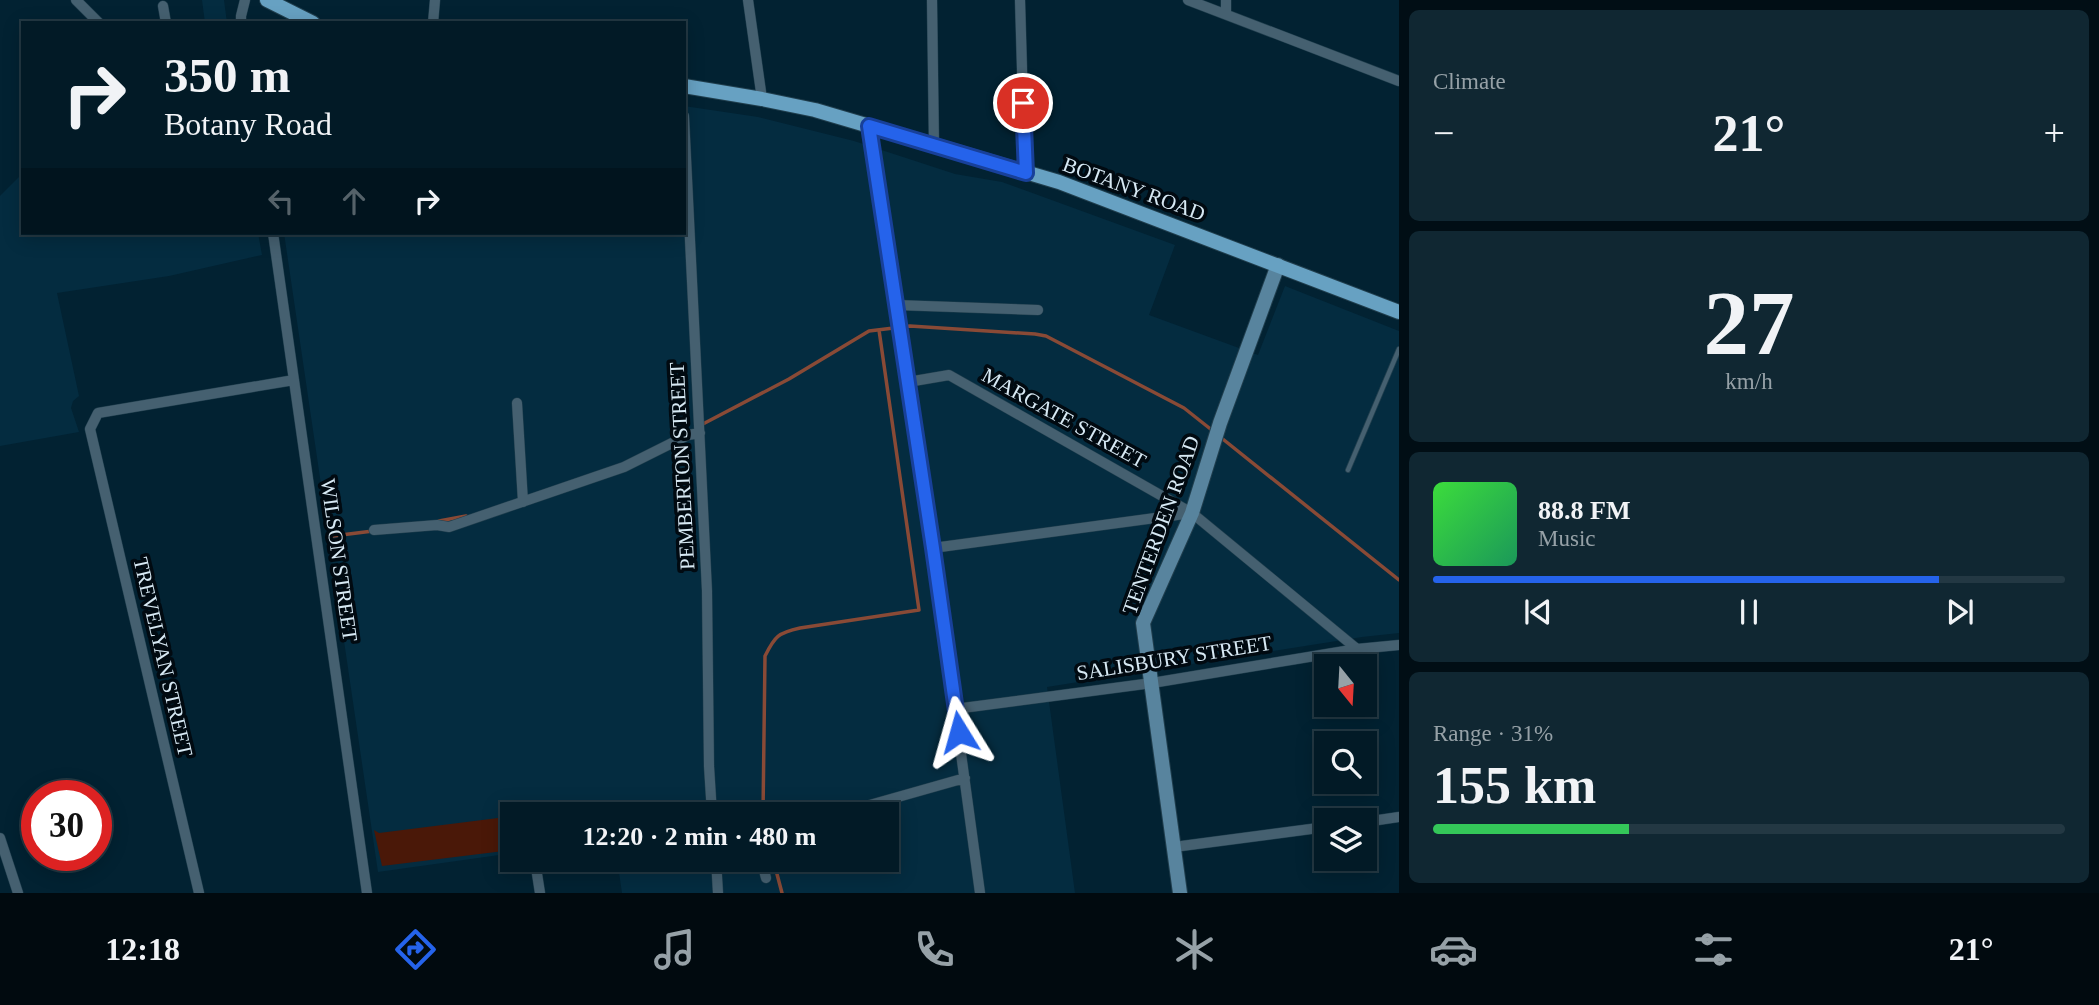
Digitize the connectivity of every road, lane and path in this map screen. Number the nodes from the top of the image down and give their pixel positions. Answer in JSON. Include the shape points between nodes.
{"nodes":[{"id":1,"x":76,"y":0,"type":"edge"},
{"id":2,"x":245,"y":0,"type":"edge"},
{"id":3,"x":267,"y":0,"type":"edge"},
{"id":4,"x":435,"y":0,"type":"edge"},
{"id":5,"x":748,"y":0,"type":"edge"},
{"id":6,"x":932,"y":0,"type":"edge"},
{"id":7,"x":1020,"y":0,"type":"edge"},
{"id":8,"x":1188,"y":0,"type":"edge"},
{"id":9,"x":1226,"y":0,"type":"edge"},
{"id":10,"x":163,"y":6,"type":"dead end"},
{"id":11,"x":1226,"y":14,"type":"junction"},
{"id":12,"x":97,"y":21,"type":"edge"},
{"id":13,"x":166,"y":21,"type":"edge"},
{"id":14,"x":241,"y":21,"type":"edge"},
{"id":15,"x":309,"y":21,"type":"edge"},
{"id":16,"x":433,"y":21,"type":"edge"},
{"id":17,"x":1399,"y":81,"type":"edge"},
{"id":18,"x":686,"y":86,"type":"edge"},
{"id":19,"x":762,"y":99,"type":"junction"},
{"id":20,"x":869,"y":126,"type":"junction"},
{"id":21,"x":934,"y":146,"type":"junction"},
{"id":22,"x":1026,"y":173,"type":"junction"},
{"id":23,"x":686,"y":177,"type":"edge"},
{"id":24,"x":687,"y":208,"type":"edge"},
{"id":25,"x":273,"y":235,"type":"edge"},
{"id":26,"x":1278,"y":265,"type":"junction"},
{"id":27,"x":896,"y":305,"type":"junction"},
{"id":28,"x":1038,"y":310,"type":"dead end"},
{"id":29,"x":1399,"y":312,"type":"edge"},
{"id":30,"x":1399,"y":349,"type":"edge"},
{"id":31,"x":294,"y":380,"type":"junction"},
{"id":32,"x":908,"y":382,"type":"junction"},
{"id":33,"x":517,"y":403,"type":"dead end"},
{"id":34,"x":700,"y":433,"type":"junction"},
{"id":35,"x":1348,"y":470,"type":"dead end"},
{"id":36,"x":523,"y":502,"type":"junction"},
{"id":37,"x":1192,"y":513,"type":"junction"},
{"id":38,"x":374,"y":530,"type":"dead end"},
{"id":39,"x":933,"y":548,"type":"junction"},
{"id":40,"x":1399,"y":645,"type":"edge"},
{"id":41,"x":1357,"y":649,"type":"junction"},
{"id":42,"x":1152,"y":682,"type":"junction"},
{"id":43,"x":956,"y":709,"type":"junction"},
{"id":44,"x":965,"y":778,"type":"junction"},
{"id":45,"x":711,"y":802,"type":"edge"},
{"id":46,"x":880,"y":802,"type":"edge"},
{"id":47,"x":1399,"y":817,"type":"edge"},
{"id":48,"x":1377,"y":820,"type":"edge"},
{"id":49,"x":1314,"y":829,"type":"edge"},
{"id":50,"x":0,"y":838,"type":"edge"},
{"id":51,"x":1174,"y":847,"type":"junction"},
{"id":52,"x":537,"y":872,"type":"edge"},
{"id":53,"x":717,"y":872,"type":"edge"},
{"id":54,"x":764,"y":872,"type":"edge"},
{"id":55,"x":766,"y":878,"type":"dead end"},
{"id":56,"x":18,"y":893,"type":"edge"},
{"id":57,"x":199,"y":893,"type":"edge"},
{"id":58,"x":367,"y":893,"type":"edge"},
{"id":59,"x":540,"y":893,"type":"edge"},
{"id":60,"x":718,"y":893,"type":"edge"},
{"id":61,"x":980,"y":893,"type":"edge"},
{"id":62,"x":1180,"y":893,"type":"edge"}],
"edges":[{"from":1,"to":12,"type":"street"},
{"from":2,"to":14,"type":"street"},
{"from":3,"to":15,"type":"main road"},
{"from":4,"to":16,"type":"street"},
{"from":5,"to":19,"type":"street"},
{"from":6,"to":21,"type":"street"},
{"from":7,"to":22,"type":"street"},
{"from":8,"to":11,"type":"street"},
{"from":9,"to":11,"type":"street"},
{"from":10,"to":13,"type":"street"},
{"from":11,"to":17,"type":"street"},
{"from":18,"to":19,"type":"main road","name":"BOTANY ROAD"},
{"from":19,"to":20,"type":"main road","name":"BOTANY ROAD"},
{"from":20,"to":21,"type":"main road","name":"BOTANY ROAD"},
{"from":20,"to":27,"type":"street"},
{"from":21,"to":22,"type":"main road","name":"BOTANY ROAD"},
{"from":22,"to":26,"type":"main road","name":"BOTANY ROAD"},
{"from":23,"to":24,"type":"street","name":"PEMBERTON STREET"},
{"from":24,"to":34,"type":"street","name":"PEMBERTON STREET"},
{"from":25,"to":31,"type":"street","name":"WILSON STREET"},
{"from":26,"to":29,"type":"main road","name":"BOTANY ROAD"},
{"from":26,"to":37,"type":"street","name":"TENTERDEN ROAD"},
{"from":27,"to":28,"type":"street"},
{"from":27,"to":32,"type":"street"},
{"from":30,"to":35,"type":"lane"},
{"from":31,"to":57,"type":"street","name":"TREVELYAN STREET","via":[[98,413],[90,429]]},
{"from":31,"to":58,"type":"street","name":"WILSON STREET"},
{"from":32,"to":37,"type":"street","name":"MARGATE STREET","via":[[949,375]]},
{"from":32,"to":39,"type":"street"},
{"from":33,"to":36,"type":"street"},
{"from":34,"to":36,"type":"street","via":[[624,467]]},
{"from":34,"to":45,"type":"street","name":"PEMBERTON STREET"},
{"from":36,"to":38,"type":"street","via":[[449,527]]},
{"from":37,"to":39,"type":"street"},
{"from":37,"to":41,"type":"street","name":"MARGATE STREET"},
{"from":37,"to":42,"type":"street","name":"TENTERDEN ROAD","via":[[1143,623]]},
{"from":39,"to":43,"type":"street"},
{"from":40,"to":41,"type":"street","name":"SALISBURY STREET"},
{"from":41,"to":42,"type":"street","name":"SALISBURY STREET"},
{"from":42,"to":43,"type":"street","name":"SALISBURY STREET"},
{"from":42,"to":51,"type":"street","name":"TENTERDEN ROAD"},
{"from":43,"to":44,"type":"street"},
{"from":44,"to":46,"type":"street"},
{"from":44,"to":61,"type":"street"},
{"from":47,"to":48,"type":"street"},
{"from":49,"to":51,"type":"street"},
{"from":50,"to":56,"type":"street"},
{"from":51,"to":62,"type":"street","name":"TENTERDEN ROAD"},
{"from":52,"to":59,"type":"street"},
{"from":53,"to":60,"type":"street"},
{"from":54,"to":55,"type":"street"}]}
